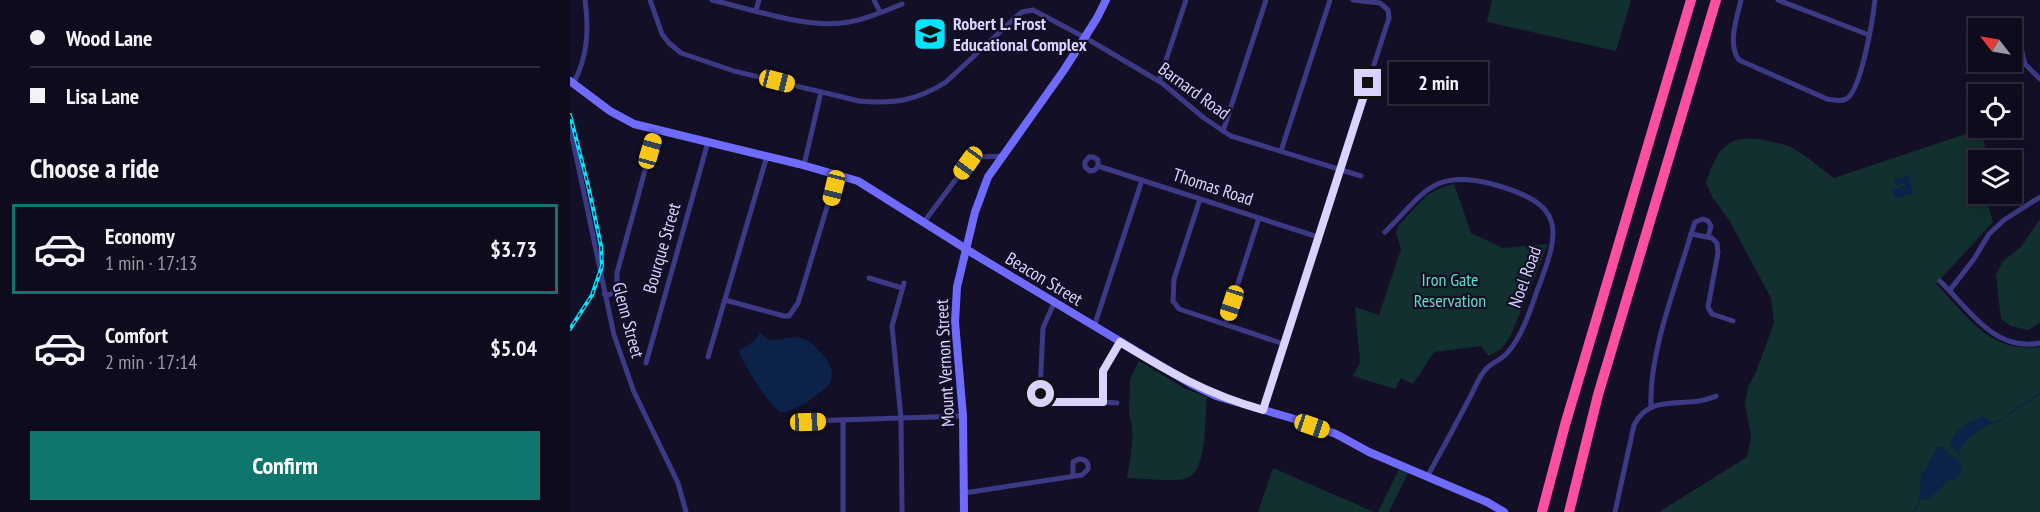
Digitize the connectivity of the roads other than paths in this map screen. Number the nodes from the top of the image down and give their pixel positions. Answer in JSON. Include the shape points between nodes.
{"nodes":[{"id":1,"x":585,"y":0,"type":"edge"},
{"id":2,"x":650,"y":0,"type":"edge"},
{"id":3,"x":712,"y":0,"type":"edge"},
{"id":4,"x":759,"y":0,"type":"edge"},
{"id":5,"x":874,"y":0,"type":"edge"},
{"id":6,"x":1106,"y":0,"type":"edge"},
{"id":7,"x":1186,"y":0,"type":"edge"},
{"id":8,"x":1266,"y":0,"type":"edge"},
{"id":9,"x":1330,"y":0,"type":"edge"},
{"id":10,"x":1353,"y":0,"type":"edge"},
{"id":11,"x":1691,"y":0,"type":"edge"},
{"id":12,"x":1716,"y":0,"type":"edge"},
{"id":13,"x":1741,"y":0,"type":"edge"},
{"id":14,"x":1778,"y":0,"type":"edge"},
{"id":15,"x":1875,"y":0,"type":"edge"},
{"id":16,"x":902,"y":4,"type":"dead end"},
{"id":17,"x":756,"y":10,"type":"junction"},
{"id":18,"x":880,"y":12,"type":"junction"},
{"id":19,"x":1869,"y":35,"type":"junction"},
{"id":20,"x":1084,"y":37,"type":"junction"},
{"id":21,"x":2022,"y":52,"type":"edge"},
{"id":22,"x":2022,"y":64,"type":"edge"},
{"id":23,"x":2025,"y":64,"type":"junction"},
{"id":24,"x":2040,"y":79,"type":"edge"},
{"id":25,"x":1159,"y":81,"type":"junction"},
{"id":26,"x":572,"y":83,"type":"edge"},
{"id":27,"x":821,"y":92,"type":"junction"},
{"id":28,"x":570,"y":127,"type":"edge"},
{"id":29,"x":656,"y":130,"type":"junction"},
{"id":30,"x":1222,"y":131,"type":"junction"},
{"id":31,"x":708,"y":142,"type":"junction"},
{"id":32,"x":1281,"y":151,"type":"junction"},
{"id":33,"x":767,"y":156,"type":"junction"},
{"id":34,"x":1002,"y":156,"type":"junction"},
{"id":35,"x":804,"y":165,"type":"junction"},
{"id":36,"x":1098,"y":166,"type":"dead end"},
{"id":37,"x":1340,"y":170,"type":"junction"},
{"id":38,"x":837,"y":174,"type":"junction"},
{"id":39,"x":1361,"y":176,"type":"dead end"},
{"id":40,"x":1142,"y":180,"type":"junction"},
{"id":41,"x":2040,"y":197,"type":"edge"},
{"id":42,"x":1200,"y":199,"type":"junction"},
{"id":43,"x":1259,"y":218,"type":"junction"},
{"id":44,"x":924,"y":222,"type":"junction"},
{"id":45,"x":1385,"y":232,"type":"dead end"},
{"id":46,"x":1691,"y":234,"type":"junction"},
{"id":47,"x":1318,"y":237,"type":"junction"},
{"id":48,"x":1708,"y":237,"type":"junction"},
{"id":49,"x":966,"y":249,"type":"junction"},
{"id":50,"x":869,"y":278,"type":"dead end"},
{"id":51,"x":1941,"y":281,"type":"dead end"},
{"id":52,"x":1950,"y":290,"type":"junction"},
{"id":53,"x":604,"y":294,"type":"junction"},
{"id":54,"x":725,"y":300,"type":"junction"},
{"id":55,"x":1054,"y":303,"type":"junction"},
{"id":56,"x":1733,"y":321,"type":"dead end"},
{"id":57,"x":1225,"y":324,"type":"junction"},
{"id":58,"x":1094,"y":327,"type":"junction"},
{"id":59,"x":1120,"y":342,"type":"junction"},
{"id":60,"x":2040,"y":343,"type":"edge"},
{"id":61,"x":1284,"y":344,"type":"junction"},
{"id":62,"x":708,"y":357,"type":"dead end"},
{"id":63,"x":646,"y":363,"type":"dead end"},
{"id":64,"x":1716,"y":396,"type":"dead end"},
{"id":65,"x":1103,"y":402,"type":"junction"},
{"id":66,"x":1117,"y":403,"type":"dead end"},
{"id":67,"x":1651,"y":406,"type":"junction"},
{"id":68,"x":1263,"y":410,"type":"junction"},
{"id":69,"x":963,"y":416,"type":"junction"},
{"id":70,"x":901,"y":418,"type":"junction"},
{"id":71,"x":843,"y":420,"type":"junction"},
{"id":72,"x":808,"y":422,"type":"dead end"},
{"id":73,"x":1073,"y":476,"type":"dead end"},
{"id":74,"x":1427,"y":477,"type":"junction"},
{"id":75,"x":964,"y":493,"type":"junction"},
{"id":76,"x":686,"y":512,"type":"edge"},
{"id":77,"x":843,"y":512,"type":"edge"},
{"id":78,"x":902,"y":512,"type":"edge"},
{"id":79,"x":964,"y":512,"type":"edge"},
{"id":80,"x":1504,"y":512,"type":"edge"},
{"id":81,"x":1542,"y":512,"type":"edge"},
{"id":82,"x":1569,"y":512,"type":"edge"},
{"id":83,"x":1615,"y":512,"type":"edge"}],
"edges":[{"from":1,"to":26,"type":"street","via":[[588,35]]},
{"from":2,"to":27,"type":"street","via":[[662,34],[681,53],[734,71]]},
{"from":3,"to":17,"type":"street"},
{"from":4,"to":17,"type":"street"},
{"from":5,"to":18,"type":"street"},
{"from":6,"to":20,"type":"main road","name":"Mount Vernon Street"},
{"from":7,"to":25,"type":"street"},
{"from":8,"to":30,"type":"street"},
{"from":9,"to":32,"type":"street"},
{"from":10,"to":37,"type":"street","via":[[1380,3],[1387,8],[1389,18]]},
{"from":11,"to":81,"type":"highway"},
{"from":12,"to":82,"type":"highway","via":[[1598,395]]},
{"from":13,"to":19,"type":"street","via":[[1734,52],[1742,63],[1827,99],[1845,100],[1850,96],[1859,78]]},
{"from":14,"to":19,"type":"street"},
{"from":15,"to":19,"type":"street"},
{"from":16,"to":18,"type":"street"},
{"from":17,"to":18,"type":"street","via":[[815,24],[848,23]]},
{"from":20,"to":25,"type":"street","name":"Barnard Road"},
{"from":20,"to":27,"type":"street","name":"Barnard Road","via":[[1031,11],[1017,16],[946,82],[926,94],[905,101],[877,103]]},
{"from":20,"to":34,"type":"main road","name":"Mount Vernon Street"},
{"from":21,"to":23,"type":"street"},
{"from":22,"to":23,"type":"street"},
{"from":23,"to":24,"type":"street"},
{"from":25,"to":30,"type":"street","name":"Barnard Road"},
{"from":26,"to":29,"type":"main road","name":"Beacon Street","via":[[626,120]]},
{"from":27,"to":35,"type":"street"},
{"from":28,"to":53,"type":"street","name":"Glenn Street"},
{"from":29,"to":31,"type":"main road","name":"Beacon Street"},
{"from":29,"to":53,"type":"street","via":[[617,273],[617,290]]},
{"from":30,"to":32,"type":"street","name":"Barnard Road"},
{"from":31,"to":33,"type":"main road","name":"Beacon Street"},
{"from":31,"to":63,"type":"street","name":"Bourque Street"},
{"from":32,"to":37,"type":"street","name":"Barnard Road"},
{"from":33,"to":35,"type":"main road","name":"Beacon Street"},
{"from":33,"to":54,"type":"street"},
{"from":34,"to":44,"type":"street","via":[[979,157],[968,163]]},
{"from":34,"to":49,"type":"main road","name":"Mount Vernon Street","via":[[983,189]]},
{"from":35,"to":38,"type":"main road","name":"Beacon Street"},
{"from":36,"to":40,"type":"street","name":"Thomas Road"},
{"from":37,"to":39,"type":"street","name":"Barnard Road"},
{"from":37,"to":47,"type":"street"},
{"from":38,"to":44,"type":"main road","name":"Beacon Street","via":[[867,185]]},
{"from":38,"to":54,"type":"street","via":[[798,303],[790,314],[784,316]]},
{"from":40,"to":42,"type":"street","name":"Thomas Road"},
{"from":40,"to":58,"type":"street"},
{"from":41,"to":52,"type":"street","via":[[2004,219],[1989,234]]},
{"from":42,"to":43,"type":"street","name":"Thomas Road"},
{"from":42,"to":57,"type":"street","via":[[1174,279],[1173,301],[1179,309]]},
{"from":43,"to":47,"type":"street","name":"Thomas Road"},
{"from":43,"to":57,"type":"street"},
{"from":44,"to":49,"type":"main road","name":"Beacon Street"},
{"from":45,"to":74,"type":"street","name":"Noel Road","via":[[1434,185],[1463,178],[1535,201],[1554,228],[1548,263],[1519,334],[1509,352],[1486,369]]},
{"from":46,"to":48,"type":"street"},
{"from":46,"to":48,"type":"street","via":[[1696,221],[1705,219],[1711,226]]},
{"from":46,"to":67,"type":"street","via":[[1654,358]]},
{"from":47,"to":61,"type":"street"},
{"from":48,"to":56,"type":"street","via":[[1715,240],[1719,249],[1708,307],[1712,314]]},
{"from":49,"to":55,"type":"main road","name":"Beacon Street"},
{"from":49,"to":69,"type":"main road","name":"Mount Vernon Street","via":[[957,287],[955,322]]},
{"from":50,"to":70,"type":"street","via":[[903,286],[892,326]]},
{"from":51,"to":52,"type":"street"},
{"from":52,"to":60,"type":"street","via":[[1999,338],[2024,345]]},
{"from":53,"to":76,"type":"street","name":"Glenn Street","via":[[626,370],[678,483]]},
{"from":54,"to":62,"type":"street"},
{"from":55,"to":58,"type":"main road","name":"Beacon Street"},
{"from":55,"to":65,"type":"street","via":[[1043,328],[1042,396],[1050,402]]},
{"from":57,"to":61,"type":"street"},
{"from":58,"to":59,"type":"main road","name":"Beacon Street"},
{"from":59,"to":65,"type":"street","via":[[1103,371]]},
{"from":59,"to":68,"type":"main road","name":"Beacon Street","via":[[1209,392]]},
{"from":61,"to":68,"type":"street"},
{"from":64,"to":67,"type":"street"},
{"from":65,"to":66,"type":"street"},
{"from":67,"to":83,"type":"street","via":[[1638,416],[1634,425]]},
{"from":68,"to":74,"type":"main road","name":"Beacon Street","via":[[1336,435]]},
{"from":69,"to":70,"type":"street"},
{"from":69,"to":75,"type":"main road","name":"Mount Vernon Street"},
{"from":70,"to":71,"type":"street"},
{"from":70,"to":78,"type":"street"},
{"from":71,"to":72,"type":"street"},
{"from":71,"to":77,"type":"street"},
{"from":73,"to":75,"type":"street"},
{"from":74,"to":80,"type":"main road","name":"Beacon Street"},
{"from":75,"to":79,"type":"main road","name":"Mount Vernon Street"}]}
